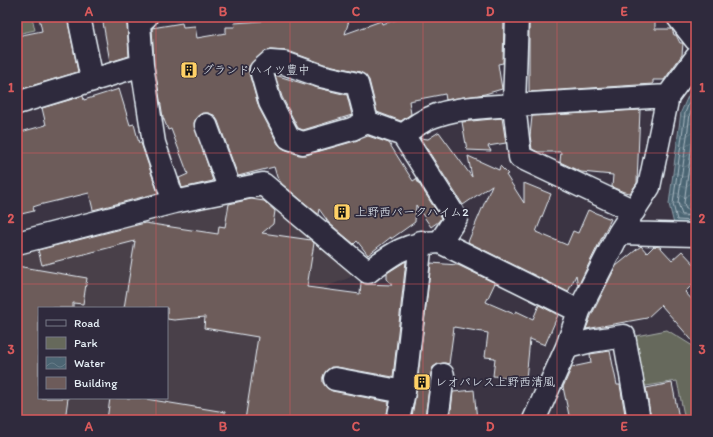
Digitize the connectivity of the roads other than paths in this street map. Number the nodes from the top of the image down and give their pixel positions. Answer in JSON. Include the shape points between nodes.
{"nodes":[{"id":1,"x":80,"y":17,"type":"edge"},
{"id":2,"x":146,"y":17,"type":"edge"},
{"id":3,"x":517,"y":17,"type":"edge"},
{"id":4,"x":678,"y":17,"type":"edge"},
{"id":5,"x":696,"y":40,"type":"edge"},
{"id":6,"x":696,"y":58,"type":"edge"},
{"id":7,"x":142,"y":65,"type":"junction"},
{"id":8,"x":92,"y":79,"type":"junction"},
{"id":9,"x":668,"y":96,"type":"junction"},
{"id":10,"x":17,"y":103,"type":"edge"},
{"id":11,"x":514,"y":105,"type":"junction"},
{"id":12,"x":367,"y":122,"type":"junction"},
{"id":13,"x":206,"y":125,"type":"dead end"},
{"id":14,"x":403,"y":135,"type":"junction"},
{"id":15,"x":230,"y":190,"type":"junction"},
{"id":16,"x":174,"y":202,"type":"junction"},
{"id":17,"x":634,"y":211,"type":"junction"},
{"id":18,"x":620,"y":233,"type":"junction"},
{"id":19,"x":689,"y":235,"type":"edge"},
{"id":20,"x":430,"y":242,"type":"junction"},
{"id":21,"x":17,"y":243,"type":"edge"},
{"id":22,"x":696,"y":253,"type":"edge"},
{"id":23,"x":579,"y":311,"type":"junction"},
{"id":24,"x":567,"y":347,"type":"junction"},
{"id":25,"x":443,"y":376,"type":"dead end"},
{"id":26,"x":335,"y":379,"type":"dead end"},
{"id":27,"x":404,"y":392,"type":"junction"},
{"id":28,"x":398,"y":420,"type":"edge"},
{"id":29,"x":437,"y":420,"type":"edge"},
{"id":30,"x":534,"y":420,"type":"edge"},
{"id":31,"x":639,"y":420,"type":"edge"}],
"edges":[{"from":1,"to":8,"type":"street"},
{"from":2,"to":7,"type":"street","via":[[140,22]]},
{"from":3,"to":11,"type":"street"},
{"from":4,"to":5,"type":"street"},
{"from":6,"to":9,"type":"street"},
{"from":7,"to":8,"type":"street"},
{"from":7,"to":16,"type":"street","via":[[154,143]]},
{"from":8,"to":10,"type":"street"},
{"from":9,"to":11,"type":"street"},
{"from":9,"to":17,"type":"street","via":[[649,187]]},
{"from":11,"to":14,"type":"street","via":[[461,110],[433,116]]},
{"from":11,"to":17,"type":"street","via":[[520,157]]},
{"from":12,"to":12,"type":"street","via":[[303,143],[289,138],[270,102],[261,70],[270,62],[284,63],[321,76],[357,84]]},
{"from":12,"to":14,"type":"street"},
{"from":13,"to":15,"type":"street"},
{"from":14,"to":20,"type":"street","via":[[456,218]]},
{"from":15,"to":16,"type":"street"},
{"from":15,"to":20,"type":"street","via":[[263,184],[368,272],[387,257],[409,245]]},
{"from":16,"to":21,"type":"street"},
{"from":17,"to":18,"type":"street"},
{"from":18,"to":19,"type":"street"},
{"from":18,"to":23,"type":"street"},
{"from":19,"to":22,"type":"street"},
{"from":20,"to":23,"type":"street"},
{"from":20,"to":27,"type":"street"},
{"from":23,"to":24,"type":"street"},
{"from":24,"to":30,"type":"street"},
{"from":24,"to":31,"type":"street","via":[[624,336]]},
{"from":25,"to":29,"type":"street"},
{"from":26,"to":27,"type":"street"},
{"from":27,"to":28,"type":"street"}]}
